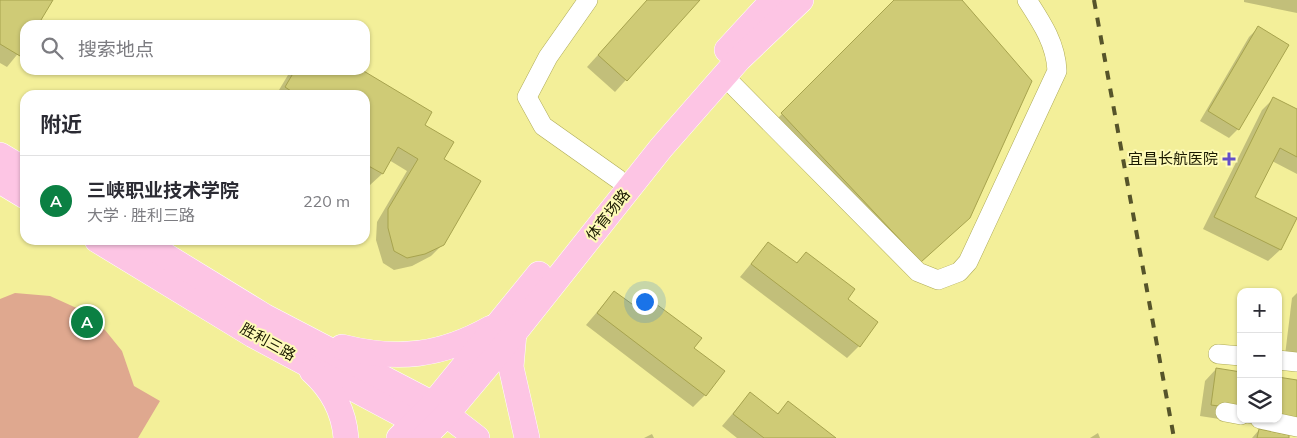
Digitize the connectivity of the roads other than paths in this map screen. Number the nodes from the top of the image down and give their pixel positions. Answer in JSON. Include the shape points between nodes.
{"nodes":[{"id":1,"x":588,"y":0,"type":"edge"},
{"id":2,"x":773,"y":0,"type":"edge"},
{"id":3,"x":801,"y":0,"type":"edge"},
{"id":4,"x":1027,"y":0,"type":"edge"},
{"id":5,"x":724,"y":76,"type":"junction"},
{"id":6,"x":0,"y":155,"type":"edge"},
{"id":7,"x":20,"y":167,"type":"edge"},
{"id":8,"x":618,"y":179,"type":"junction"},
{"id":9,"x":0,"y":181,"type":"edge"},
{"id":10,"x":20,"y":193,"type":"edge"},
{"id":11,"x":105,"y":245,"type":"edge"},
{"id":12,"x":148,"y":245,"type":"edge"},
{"id":13,"x":507,"y":328,"type":"junction"},
{"id":14,"x":303,"y":348,"type":"junction"},
{"id":15,"x":1218,"y":354,"type":"dead end"},
{"id":16,"x":1237,"y":356,"type":"edge"},
{"id":17,"x":1282,"y":360,"type":"edge"},
{"id":18,"x":1297,"y":362,"type":"edge"},
{"id":19,"x":1275,"y":423,"type":"edge"},
{"id":20,"x":432,"y":424,"type":"edge"},
{"id":21,"x":1297,"y":429,"type":"edge"},
{"id":22,"x":346,"y":438,"type":"edge"},
{"id":23,"x":399,"y":438,"type":"edge"},
{"id":24,"x":477,"y":438,"type":"edge"},
{"id":25,"x":527,"y":438,"type":"edge"},
{"id":26,"x":1295,"y":438,"type":"edge"}],
"edges":[{"from":1,"to":8,"type":"street","via":[[548,57],[527,97],[543,126]]},
{"from":2,"to":8,"type":"main road","name":"体育场路","via":[[740,34]]},
{"from":3,"to":5,"type":"main road","name":"体育场路"},
{"from":4,"to":5,"type":"street","via":[[1050,38],[1057,55],[1057,71],[968,262],[959,272],[938,280],[918,272]]},
{"from":5,"to":13,"type":"main road","name":"体育场路"},
{"from":6,"to":7,"type":"main road"},
{"from":8,"to":13,"type":"main road","name":"体育场路"},
{"from":9,"to":10,"type":"main road"},
{"from":11,"to":14,"type":"main road","name":"胜利三路","via":[[253,335]]},
{"from":12,"to":14,"type":"main road","name":"胜利三路","via":[[264,316]]},
{"from":13,"to":14,"type":"main road","via":[[427,353],[390,356]]},
{"from":13,"to":20,"type":"main road","name":"体育场路"},
{"from":13,"to":25,"type":"main road","via":[[511,367]]},
{"from":14,"to":20,"type":"main road","name":"胜利三路"},
{"from":14,"to":22,"type":"main road","via":[[339,407]]},
{"from":15,"to":16,"type":"street"},
{"from":17,"to":18,"type":"street"},
{"from":19,"to":21,"type":"street"},
{"from":20,"to":23,"type":"main road","name":"体育场路"},
{"from":20,"to":24,"type":"main road","name":"胜利三路"},
{"from":21,"to":26,"type":"street"}]}
